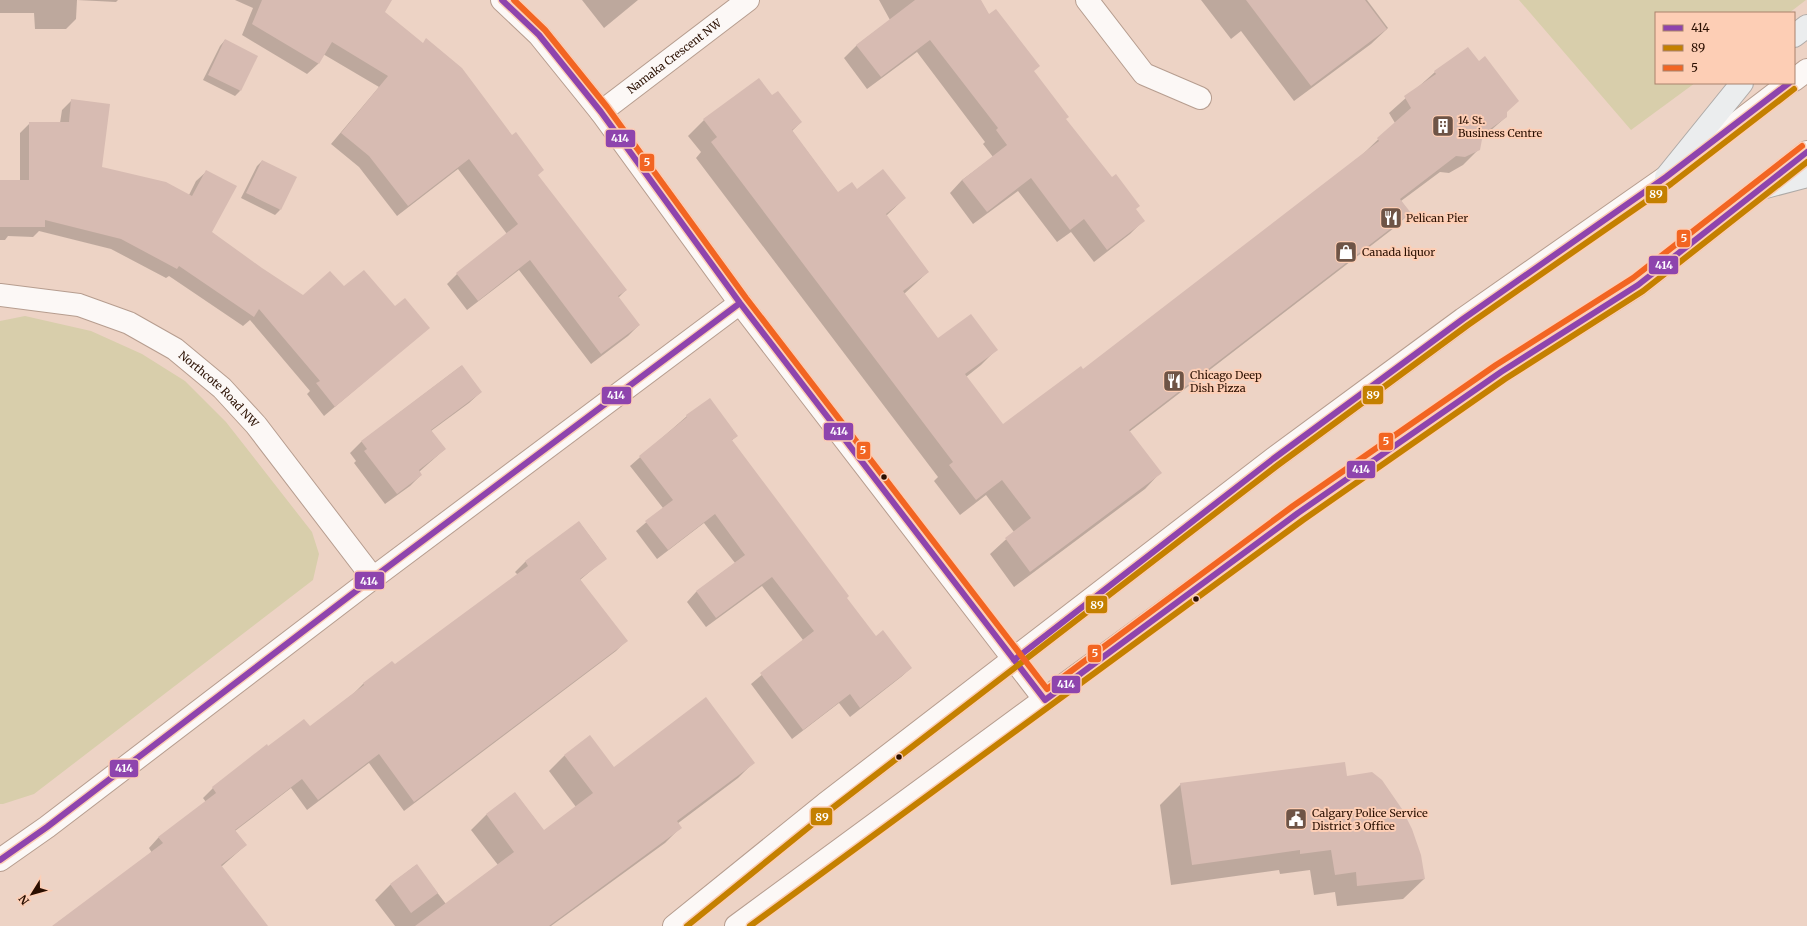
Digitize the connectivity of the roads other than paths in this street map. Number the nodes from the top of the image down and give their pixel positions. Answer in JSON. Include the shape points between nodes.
{"nodes":[{"id":1,"x":502,"y":0,"type":"edge"},
{"id":2,"x":748,"y":0,"type":"edge"},
{"id":3,"x":1087,"y":0,"type":"edge"},
{"id":4,"x":1807,"y":26,"type":"edge"},
{"id":5,"x":1795,"y":35,"type":"edge"},
{"id":6,"x":1807,"y":70,"type":"edge"},
{"id":7,"x":1795,"y":79,"type":"edge"},
{"id":8,"x":1741,"y":84,"type":"edge"},
{"id":9,"x":1788,"y":84,"type":"edge"},
{"id":10,"x":1200,"y":98,"type":"dead end"},
{"id":11,"x":601,"y":112,"type":"junction"},
{"id":12,"x":1807,"y":152,"type":"edge"},
{"id":13,"x":1807,"y":176,"type":"edge"},
{"id":14,"x":1666,"y":177,"type":"junction"},
{"id":15,"x":1762,"y":188,"type":"junction"},
{"id":16,"x":0,"y":295,"type":"edge"},
{"id":17,"x":740,"y":303,"type":"junction"},
{"id":18,"x":373,"y":578,"type":"junction"},
{"id":19,"x":1014,"y":660,"type":"junction"},
{"id":20,"x":1045,"y":700,"type":"junction"},
{"id":21,"x":0,"y":860,"type":"edge"},
{"id":22,"x":674,"y":926,"type":"edge"},
{"id":23,"x":736,"y":926,"type":"edge"}],
"edges":[{"from":1,"to":11,"type":"main road","via":[[540,35]]},
{"from":2,"to":11,"type":"main road","name":"Namaka Crescent NW"},
{"from":3,"to":10,"type":"main road","via":[[1144,74]]},
{"from":4,"to":5,"type":"main road"},
{"from":6,"to":7,"type":"main road"},
{"from":8,"to":14,"type":"main road"},
{"from":9,"to":14,"type":"main road"},
{"from":11,"to":17,"type":"main road"},
{"from":12,"to":15,"type":"main road"},
{"from":13,"to":15,"type":"main road"},
{"from":14,"to":19,"type":"main road","via":[[1431,342]]},
{"from":15,"to":20,"type":"main road","via":[[1638,285],[1501,372],[1305,509]]},
{"from":16,"to":18,"type":"main road","name":"Northcote Road NW","via":[[79,305],[129,323],[175,349],[222,388],[256,425]]},
{"from":17,"to":18,"type":"main road"},
{"from":17,"to":19,"type":"main road"},
{"from":18,"to":21,"type":"main road","via":[[47,827]]},
{"from":19,"to":20,"type":"main road"},
{"from":19,"to":22,"type":"main road","via":[[826,804]]},
{"from":20,"to":23,"type":"main road"}]}
